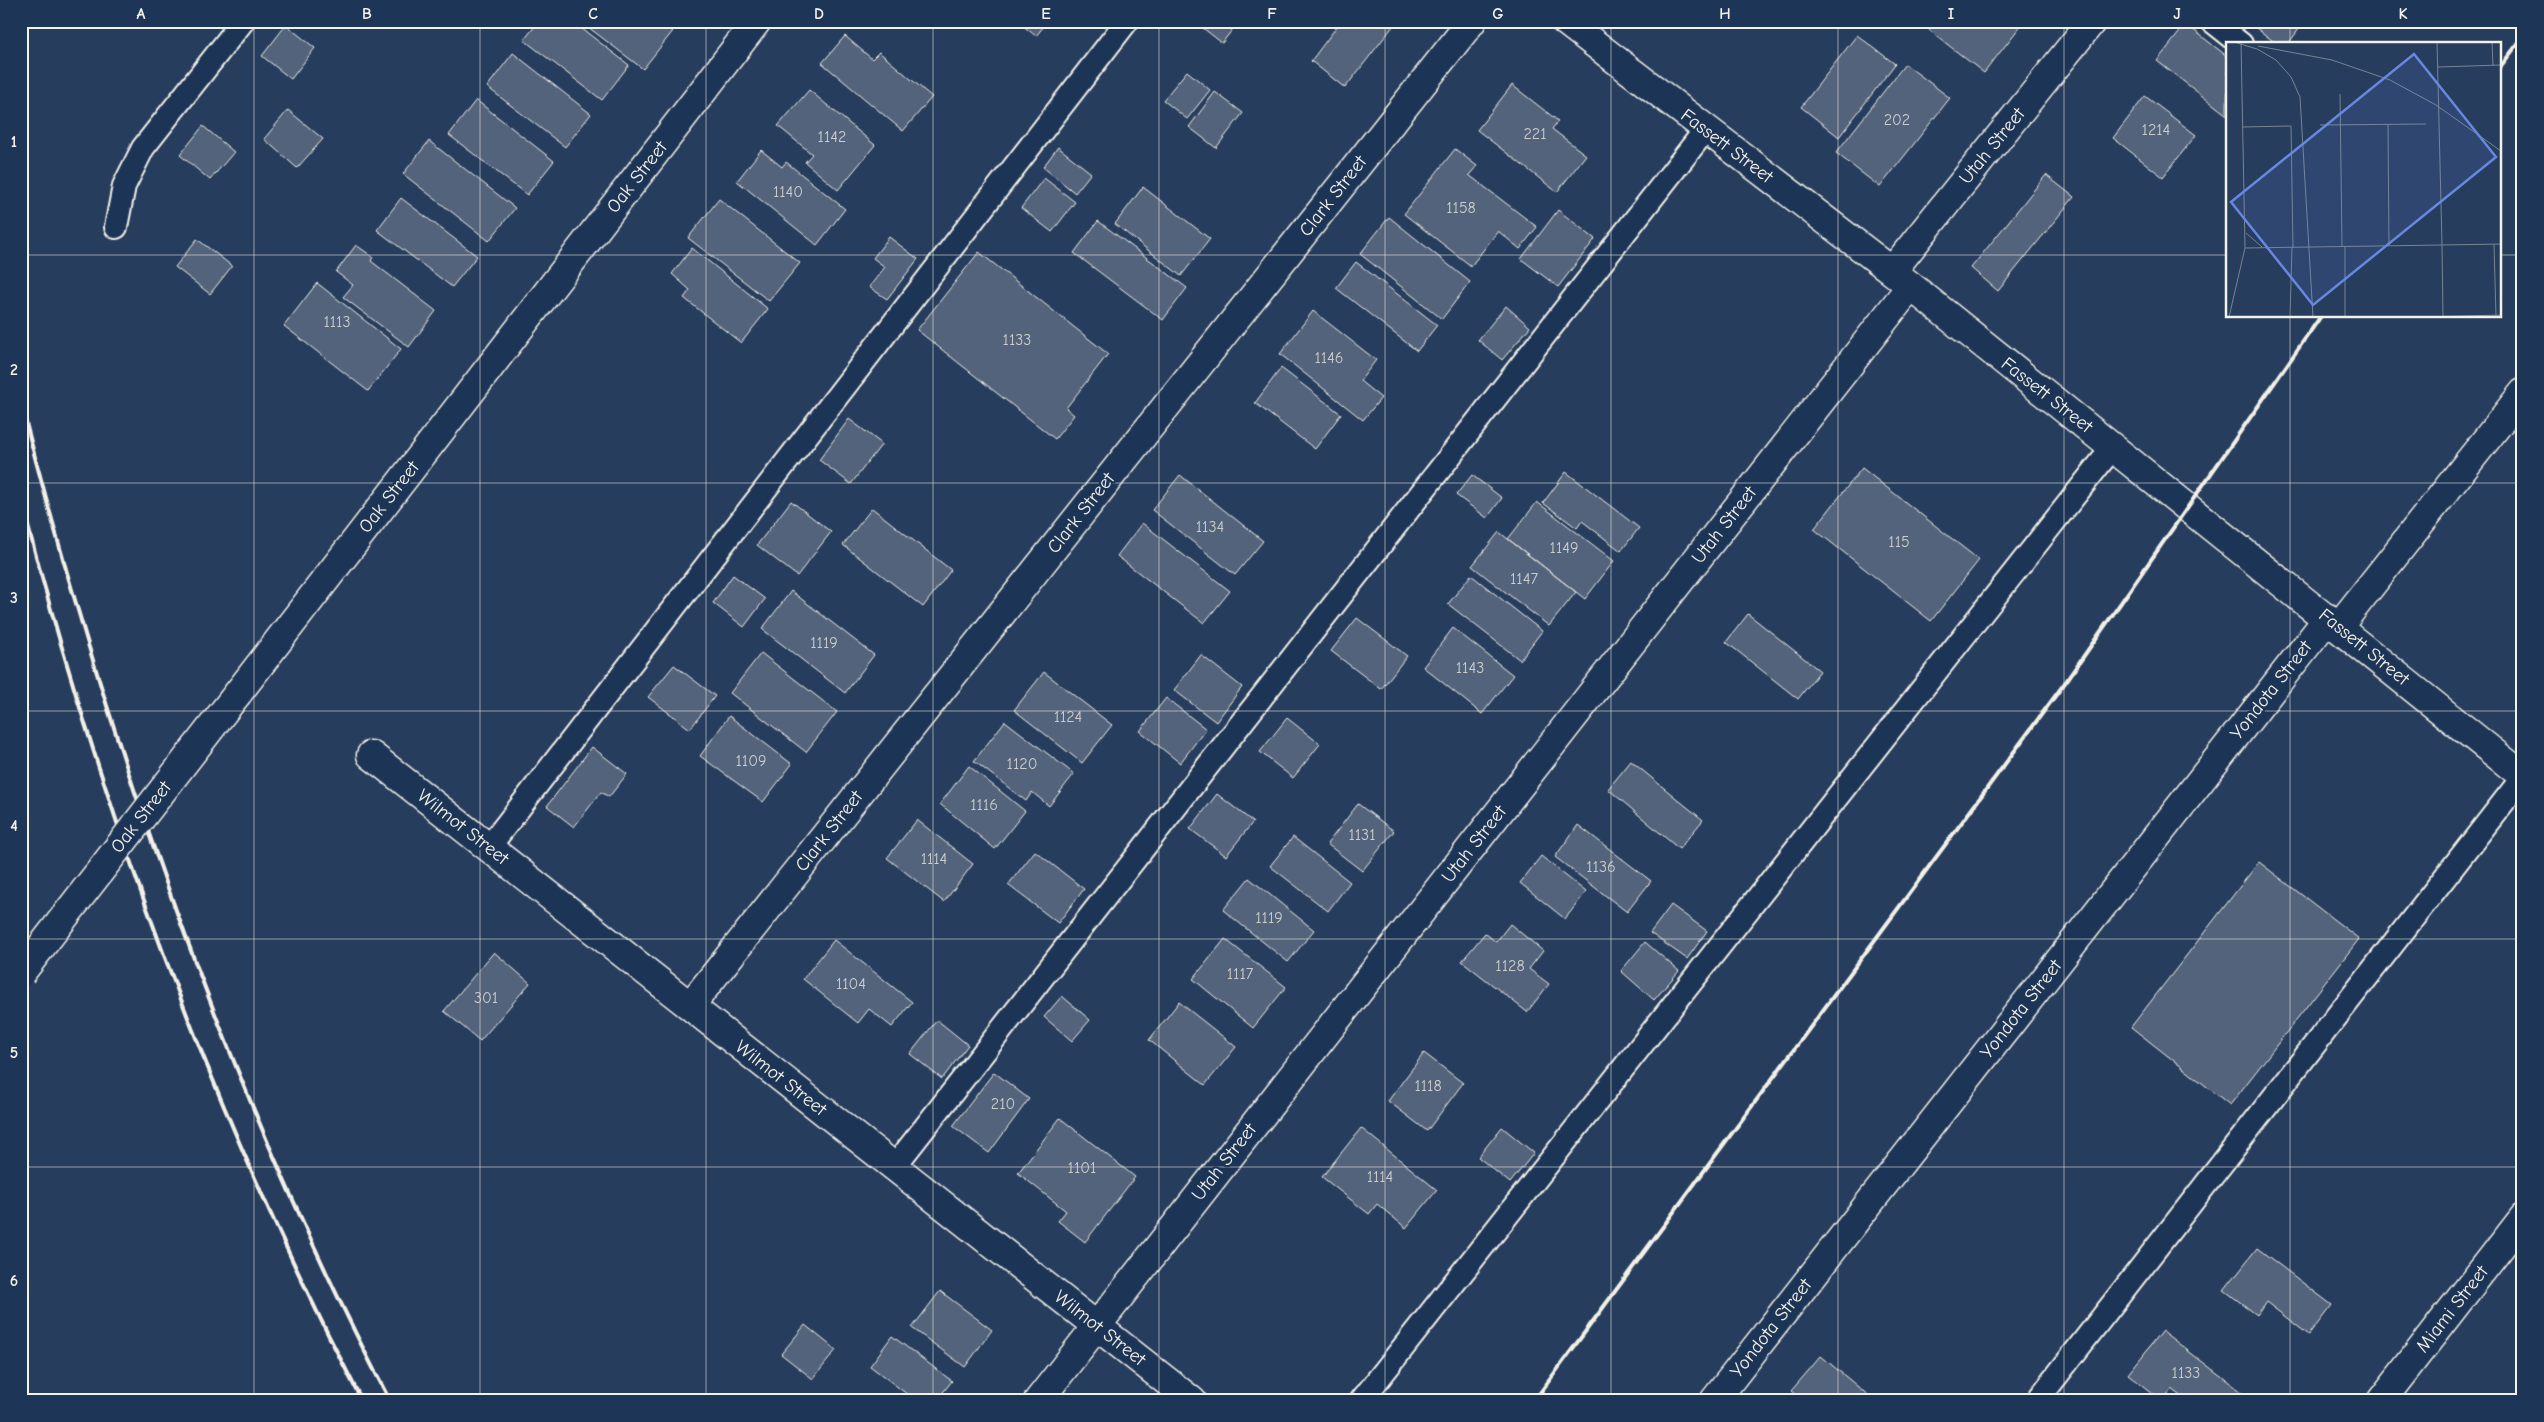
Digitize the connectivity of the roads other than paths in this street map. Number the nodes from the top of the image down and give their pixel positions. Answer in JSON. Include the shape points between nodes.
{"nodes":[{"id":1,"x":243,"y":21,"type":"edge"},
{"id":2,"x":757,"y":21,"type":"edge"},
{"id":3,"x":1127,"y":21,"type":"edge"},
{"id":4,"x":1472,"y":21,"type":"edge"},
{"id":5,"x":1565,"y":21,"type":"edge"},
{"id":6,"x":2092,"y":21,"type":"edge"},
{"id":7,"x":2212,"y":21,"type":"edge"},
{"id":8,"x":2238,"y":42,"type":"edge"},
{"id":9,"x":1706,"y":130,"type":"junction"},
{"id":10,"x":116,"y":227,"type":"dead end"},
{"id":11,"x":1901,"y":279,"type":"junction"},
{"id":12,"x":2523,"y":394,"type":"edge"},
{"id":13,"x":2113,"y":447,"type":"junction"},
{"id":14,"x":2333,"y":622,"type":"junction"},
{"id":15,"x":370,"y":755,"type":"dead end"},
{"id":16,"x":2523,"y":776,"type":"edge"},
{"id":17,"x":488,"y":847,"type":"junction"},
{"id":18,"x":21,"y":973,"type":"edge"},
{"id":19,"x":690,"y":1006,"type":"junction"},
{"id":20,"x":894,"y":1166,"type":"junction"},
{"id":21,"x":2523,"y":1218,"type":"edge"},
{"id":22,"x":1096,"y":1326,"type":"junction"},
{"id":23,"x":1038,"y":1401,"type":"edge"},
{"id":24,"x":1192,"y":1401,"type":"edge"},
{"id":25,"x":1361,"y":1401,"type":"edge"},
{"id":26,"x":1714,"y":1401,"type":"edge"},
{"id":27,"x":2037,"y":1401,"type":"edge"},
{"id":28,"x":2381,"y":1401,"type":"edge"}],
"edges":[{"from":1,"to":10,"type":"lane","via":[[143,148],[124,186]]},
{"from":2,"to":18,"type":"street","name":"Oak Street","bridge":true},
{"from":3,"to":17,"type":"lane"},
{"from":4,"to":19,"type":"street","name":"Clark Street"},
{"from":5,"to":9,"type":"street","name":"Fassett Street"},
{"from":6,"to":11,"type":"street","name":"Utah Street"},
{"from":7,"to":8,"type":"lane"},
{"from":9,"to":11,"type":"street","name":"Fassett Street"},
{"from":9,"to":20,"type":"lane"},
{"from":11,"to":13,"type":"street","name":"Fassett Street"},
{"from":11,"to":22,"type":"street","name":"Utah Street"},
{"from":12,"to":14,"type":"street","name":"Yondota Street"},
{"from":13,"to":14,"type":"street","name":"Fassett Street"},
{"from":13,"to":25,"type":"lane"},
{"from":14,"to":16,"type":"street","name":"Fassett Street"},
{"from":14,"to":26,"type":"street","name":"Yondota Street"},
{"from":15,"to":17,"type":"street","name":"Wilmot Street"},
{"from":16,"to":27,"type":"lane"},
{"from":17,"to":19,"type":"street","name":"Wilmot Street"},
{"from":19,"to":20,"type":"street","name":"Wilmot Street"},
{"from":20,"to":22,"type":"street","name":"Wilmot Street"},
{"from":21,"to":28,"type":"street","name":"Miami Street"},
{"from":22,"to":23,"type":"street","name":"Utah Street"},
{"from":22,"to":24,"type":"street","name":"Wilmot Street"}]}
